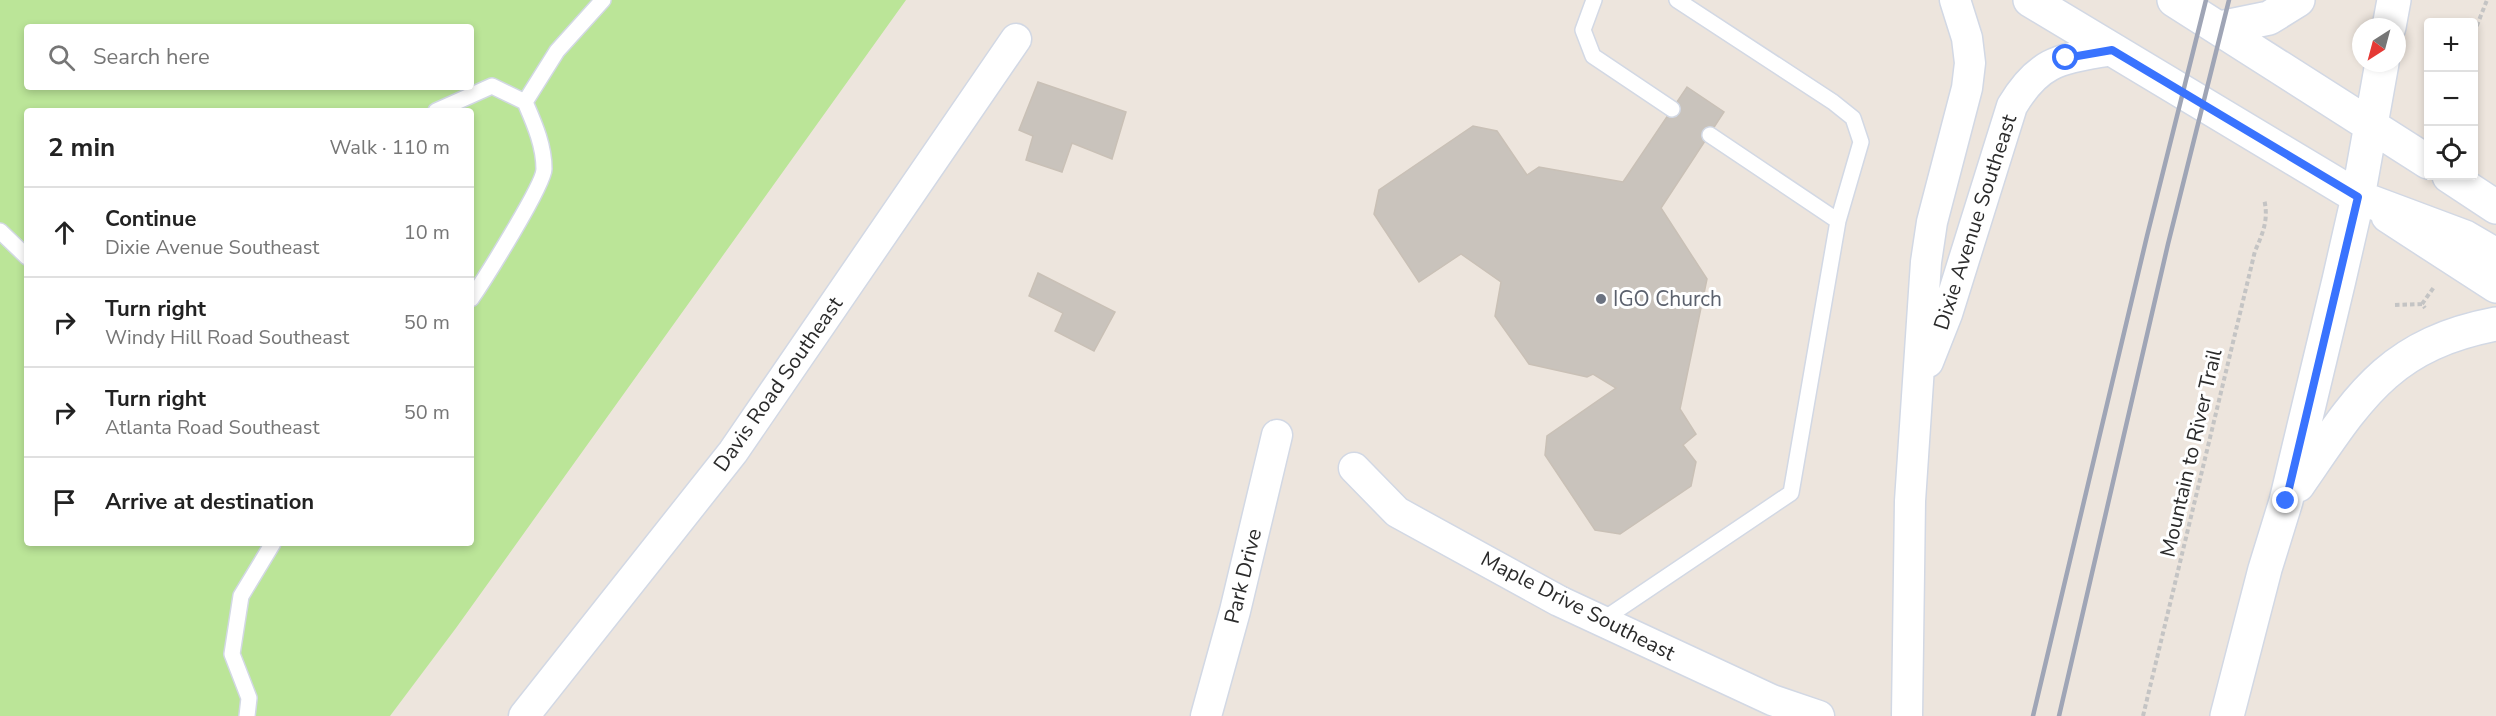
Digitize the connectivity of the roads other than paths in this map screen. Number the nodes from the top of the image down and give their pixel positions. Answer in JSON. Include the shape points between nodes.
{"nodes":[{"id":1,"x":603,"y":0,"type":"edge"},
{"id":2,"x":1594,"y":0,"type":"edge"},
{"id":3,"x":1677,"y":0,"type":"edge"},
{"id":4,"x":1955,"y":0,"type":"edge"},
{"id":5,"x":2030,"y":0,"type":"edge"},
{"id":6,"x":2174,"y":0,"type":"edge"},
{"id":7,"x":2298,"y":0,"type":"edge"},
{"id":8,"x":2394,"y":0,"type":"edge"},
{"id":9,"x":2391,"y":18,"type":"edge"},
{"id":10,"x":2220,"y":28,"type":"junction"},
{"id":11,"x":1016,"y":39,"type":"dead end"},
{"id":12,"x":2112,"y":50,"type":"junction"},
{"id":13,"x":2380,"y":72,"type":"edge"},
{"id":14,"x":525,"y":102,"type":"junction"},
{"id":15,"x":443,"y":108,"type":"edge"},
{"id":16,"x":1672,"y":109,"type":"dead end"},
{"id":17,"x":2370,"y":122,"type":"junction"},
{"id":18,"x":1710,"y":135,"type":"dead end"},
{"id":19,"x":2424,"y":150,"type":"edge"},
{"id":20,"x":2424,"y":159,"type":"edge"},
{"id":21,"x":2478,"y":177,"type":"edge"},
{"id":22,"x":2455,"y":180,"type":"edge"},
{"id":23,"x":2496,"y":187,"type":"edge"},
{"id":24,"x":2358,"y":197,"type":"junction"},
{"id":25,"x":2496,"y":207,"type":"edge"},
{"id":26,"x":1838,"y":221,"type":"junction"},
{"id":27,"x":0,"y":231,"type":"edge"},
{"id":28,"x":24,"y":254,"type":"edge"},
{"id":29,"x":2496,"y":255,"type":"edge"},
{"id":30,"x":2496,"y":286,"type":"edge"},
{"id":31,"x":474,"y":294,"type":"edge"},
{"id":32,"x":2496,"y":324,"type":"edge"},
{"id":33,"x":1919,"y":384,"type":"junction"},
{"id":34,"x":1277,"y":435,"type":"dead end"},
{"id":35,"x":1354,"y":468,"type":"dead end"},
{"id":36,"x":2286,"y":501,"type":"junction"},
{"id":37,"x":271,"y":546,"type":"edge"},
{"id":38,"x":1600,"y":621,"type":"junction"},
{"id":39,"x":247,"y":716,"type":"edge"},
{"id":40,"x":524,"y":716,"type":"edge"},
{"id":41,"x":1206,"y":716,"type":"edge"},
{"id":42,"x":1819,"y":716,"type":"edge"},
{"id":43,"x":1907,"y":716,"type":"edge"},
{"id":44,"x":2227,"y":716,"type":"edge"}],
"edges":[{"from":1,"to":14,"type":"lane","via":[[557,51]]},
{"from":2,"to":16,"type":"lane","via":[[1583,30],[1593,56]]},
{"from":3,"to":26,"type":"lane","via":[[1853,118],[1861,142]]},
{"from":4,"to":33,"type":"street","name":"Dixie Avenue Southeast","via":[[1970,63],[1932,222]]},
{"from":5,"to":12,"type":"main road"},
{"from":6,"to":10,"type":"main road"},
{"from":7,"to":10,"type":"main road","via":[[2269,18]]},
{"from":8,"to":9,"type":"main road"},
{"from":10,"to":17,"type":"main road"},
{"from":11,"to":40,"type":"street","name":"Davis Road Southeast","via":[[733,452]]},
{"from":12,"to":24,"type":"main road"},
{"from":12,"to":33,"type":"street","name":"Dixie Avenue Southeast","via":[[2066,58],[2040,70],[2012,106],[1947,314]]},
{"from":13,"to":17,"type":"main road"},
{"from":14,"to":15,"type":"lane","via":[[492,86]]},
{"from":14,"to":31,"type":"lane","via":[[538,133],[545,171],[500,255]]},
{"from":17,"to":19,"type":"main road"},
{"from":17,"to":20,"type":"main road"},
{"from":17,"to":24,"type":"main road"},
{"from":18,"to":26,"type":"lane"},
{"from":21,"to":23,"type":"main road"},
{"from":22,"to":25,"type":"main road"},
{"from":24,"to":29,"type":"main road","via":[[2465,237]]},
{"from":24,"to":30,"type":"main road"},
{"from":24,"to":36,"type":"main road"},
{"from":26,"to":38,"type":"lane","via":[[1791,493]]},
{"from":27,"to":28,"type":"lane"},
{"from":32,"to":36,"type":"main road","via":[[2442,339],[2404,358],[2378,379],[2357,400]]},
{"from":33,"to":43,"type":"street","name":"Dixie Avenue Southeast","via":[[1910,501]]},
{"from":34,"to":41,"type":"street","name":"Park Drive"},
{"from":35,"to":38,"type":"street","name":"Maple Drive Southeast","via":[[1397,512]]},
{"from":36,"to":44,"type":"main road"},
{"from":37,"to":39,"type":"lane","via":[[242,596],[232,654],[249,698]]},
{"from":38,"to":42,"type":"street","name":"Maple Drive Southeast","via":[[1772,700]]}]}
